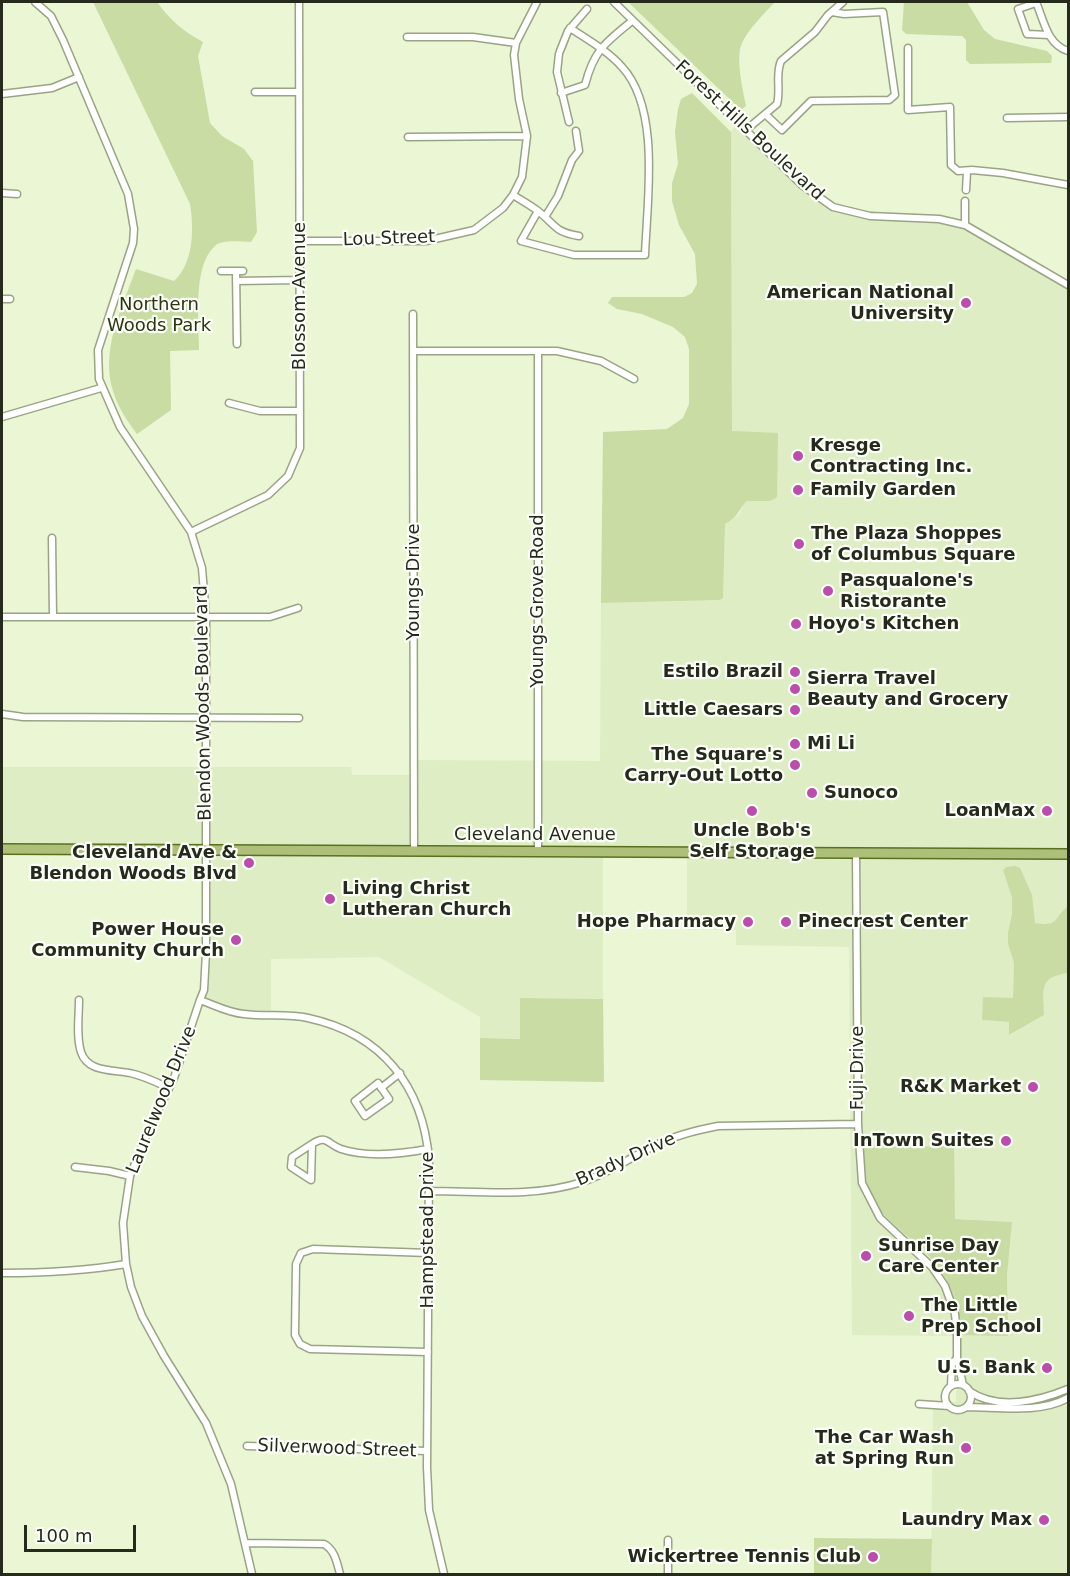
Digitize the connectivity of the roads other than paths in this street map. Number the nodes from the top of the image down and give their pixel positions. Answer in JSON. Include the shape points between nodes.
{"nodes":[{"id":1,"x":35,"y":2,"type":"edge"},
{"id":2,"x":299,"y":2,"type":"edge"},
{"id":3,"x":537,"y":2,"type":"edge"},
{"id":4,"x":614,"y":2,"type":"edge"},
{"id":5,"x":843,"y":2,"type":"edge"},
{"id":6,"x":1036,"y":2,"type":"edge"},
{"id":7,"x":587,"y":9,"type":"dead end"},
{"id":8,"x":832,"y":12,"type":"junction"},
{"id":9,"x":632,"y":21,"type":"junction"},
{"id":10,"x":570,"y":28,"type":"junction"},
{"id":11,"x":1049,"y":35,"type":"junction"},
{"id":12,"x":407,"y":37,"type":"dead end"},
{"id":13,"x":516,"y":43,"type":"junction"},
{"id":14,"x":600,"y":48,"type":"junction"},
{"id":15,"x":908,"y":48,"type":"dead end"},
{"id":16,"x":1068,"y":51,"type":"edge"},
{"id":17,"x":79,"y":77,"type":"junction"},
{"id":18,"x":255,"y":92,"type":"dead end"},
{"id":19,"x":299,"y":92,"type":"junction"},
{"id":20,"x":561,"y":93,"type":"junction"},
{"id":21,"x":2,"y":94,"type":"edge"},
{"id":22,"x":765,"y":114,"type":"junction"},
{"id":23,"x":1068,"y":117,"type":"edge"},
{"id":24,"x":1007,"y":118,"type":"dead end"},
{"id":25,"x":569,"y":122,"type":"dead end"},
{"id":26,"x":746,"y":130,"type":"junction"},
{"id":27,"x":576,"y":131,"type":"dead end"},
{"id":28,"x":527,"y":136,"type":"junction"},
{"id":29,"x":408,"y":137,"type":"dead end"},
{"id":30,"x":967,"y":172,"type":"junction"},
{"id":31,"x":1068,"y":185,"type":"edge"},
{"id":32,"x":966,"y":190,"type":"dead end"},
{"id":33,"x":2,"y":193,"type":"edge"},
{"id":34,"x":16,"y":194,"type":"dead end"},
{"id":35,"x":513,"y":195,"type":"junction"},
{"id":36,"x":966,"y":201,"type":"dead end"},
{"id":37,"x":538,"y":211,"type":"junction"},
{"id":38,"x":545,"y":217,"type":"junction"},
{"id":39,"x":965,"y":225,"type":"junction"},
{"id":40,"x":579,"y":236,"type":"dead end"},
{"id":41,"x":300,"y":241,"type":"junction"},
{"id":42,"x":221,"y":271,"type":"dead end"},
{"id":43,"x":300,"y":280,"type":"junction"},
{"id":44,"x":236,"y":281,"type":"junction"},
{"id":45,"x":1068,"y":285,"type":"edge"},
{"id":46,"x":2,"y":299,"type":"edge"},
{"id":47,"x":10,"y":299,"type":"dead end"},
{"id":48,"x":413,"y":314,"type":"dead end"},
{"id":49,"x":237,"y":344,"type":"dead end"},
{"id":50,"x":413,"y":351,"type":"junction"},
{"id":51,"x":538,"y":352,"type":"junction"},
{"id":52,"x":634,"y":380,"type":"dead end"},
{"id":53,"x":101,"y":388,"type":"junction"},
{"id":54,"x":229,"y":403,"type":"dead end"},
{"id":55,"x":300,"y":411,"type":"junction"},
{"id":56,"x":2,"y":417,"type":"edge"},
{"id":57,"x":191,"y":532,"type":"junction"},
{"id":58,"x":52,"y":538,"type":"dead end"},
{"id":59,"x":298,"y":608,"type":"dead end"},
{"id":60,"x":2,"y":617,"type":"edge"},
{"id":61,"x":53,"y":617,"type":"junction"},
{"id":62,"x":206,"y":617,"type":"junction"},
{"id":63,"x":2,"y":714,"type":"edge"},
{"id":64,"x":206,"y":717,"type":"junction"},
{"id":65,"x":299,"y":717,"type":"dead end"},
{"id":66,"x":2,"y":849,"type":"edge"},
{"id":67,"x":206,"y":850,"type":"junction"},
{"id":68,"x":414,"y":850,"type":"junction"},
{"id":69,"x":538,"y":851,"type":"junction"},
{"id":70,"x":856,"y":853,"type":"junction"},
{"id":71,"x":1068,"y":854,"type":"edge"},
{"id":72,"x":79,"y":1000,"type":"dead end"},
{"id":73,"x":200,"y":1000,"type":"junction"},
{"id":74,"x":400,"y":1073,"type":"junction"},
{"id":75,"x":169,"y":1088,"type":"junction"},
{"id":76,"x":381,"y":1088,"type":"junction"},
{"id":77,"x":858,"y":1124,"type":"junction"},
{"id":78,"x":312,"y":1144,"type":"junction"},
{"id":79,"x":429,"y":1149,"type":"junction"},
{"id":80,"x":75,"y":1167,"type":"dead end"},
{"id":81,"x":130,"y":1176,"type":"junction"},
{"id":82,"x":430,"y":1191,"type":"junction"},
{"id":83,"x":429,"y":1253,"type":"junction"},
{"id":84,"x":126,"y":1264,"type":"junction"},
{"id":85,"x":2,"y":1273,"type":"edge"},
{"id":86,"x":428,"y":1352,"type":"junction"},
{"id":87,"x":957,"y":1358,"type":"junction"},
{"id":88,"x":963,"y":1385,"type":"junction"},
{"id":89,"x":951,"y":1386,"type":"junction"},
{"id":90,"x":1068,"y":1389,"type":"edge"},
{"id":91,"x":969,"y":1391,"type":"junction"},
{"id":92,"x":945,"y":1395,"type":"junction"},
{"id":93,"x":1068,"y":1398,"type":"edge"},
{"id":94,"x":919,"y":1404,"type":"dead end"},
{"id":95,"x":930,"y":1405,"type":"junction"},
{"id":96,"x":949,"y":1406,"type":"junction"},
{"id":97,"x":966,"y":1407,"type":"junction"},
{"id":98,"x":247,"y":1446,"type":"dead end"},
{"id":99,"x":427,"y":1451,"type":"junction"},
{"id":100,"x":668,"y":1540,"type":"dead end"},
{"id":101,"x":246,"y":1543,"type":"junction"},
{"id":102,"x":252,"y":1575,"type":"edge"},
{"id":103,"x":340,"y":1575,"type":"edge"},
{"id":104,"x":444,"y":1575,"type":"edge"},
{"id":105,"x":668,"y":1575,"type":"edge"}],
"edges":[{"from":1,"to":17,"type":"street","name":"Blendon Woods Boulevard","via":[[51,16]]},
{"from":2,"to":19,"type":"street","name":"Blossom Avenue"},
{"from":3,"to":13,"type":"street","name":"Lou Street"},
{"from":4,"to":9,"type":"street","name":"Forest Hills Boulevard"},
{"from":5,"to":8,"type":"street"},
{"from":6,"to":11,"type":"street"},
{"from":6,"to":11,"type":"street","via":[[1018,9],[1027,34]]},
{"from":7,"to":10,"type":"street"},
{"from":8,"to":22,"type":"street","via":[[779,63],[777,104]]},
{"from":8,"to":22,"type":"street","via":[[883,12],[896,92],[893,98],[811,101],[782,130]]},
{"from":9,"to":14,"type":"street"},
{"from":9,"to":26,"type":"street","name":"Forest Hills Boulevard"},
{"from":10,"to":14,"type":"street"},
{"from":10,"to":20,"type":"street","via":[[556,72]]},
{"from":11,"to":16,"type":"street","via":[[1058,47]]},
{"from":12,"to":13,"type":"street"},
{"from":13,"to":28,"type":"street","name":"Lou Street","via":[[519,99]]},
{"from":14,"to":20,"type":"street","via":[[590,64],[585,85]]},
{"from":14,"to":37,"type":"street","via":[[631,78],[647,119],[645,255],[574,255],[521,241]]},
{"from":15,"to":30,"type":"street","via":[[908,110],[950,107],[951,165]]},
{"from":17,"to":21,"type":"street","via":[[52,88]]},
{"from":17,"to":53,"type":"street","name":"Blendon Woods Boulevard","via":[[128,194],[134,229],[130,256],[98,350]]},
{"from":18,"to":19,"type":"street"},
{"from":19,"to":41,"type":"street","name":"Blossom Avenue"},
{"from":20,"to":25,"type":"street"},
{"from":22,"to":26,"type":"street"},
{"from":23,"to":24,"type":"street"},
{"from":26,"to":39,"type":"street","name":"Forest Hills Boulevard","via":[[802,185],[833,207],[870,216],[939,219]]},
{"from":27,"to":38,"type":"street","via":[[579,150]]},
{"from":28,"to":29,"type":"street"},
{"from":28,"to":35,"type":"street","name":"Lou Street","via":[[522,177]]},
{"from":30,"to":31,"type":"street","via":[[1003,173]]},
{"from":30,"to":32,"type":"street"},
{"from":33,"to":34,"type":"street"},
{"from":35,"to":37,"type":"street"},
{"from":35,"to":41,"type":"street","name":"Lou Street","via":[[474,230],[426,241]]},
{"from":36,"to":39,"type":"street"},
{"from":37,"to":38,"type":"street"},
{"from":38,"to":40,"type":"street","via":[[564,233]]},
{"from":39,"to":45,"type":"street","name":"Forest Hills Boulevard"},
{"from":41,"to":43,"type":"street","name":"Blossom Avenue"},
{"from":42,"to":44,"type":"street","via":[[239,271]]},
{"from":43,"to":44,"type":"street"},
{"from":43,"to":55,"type":"street","name":"Blossom Avenue"},
{"from":44,"to":49,"type":"street"},
{"from":46,"to":47,"type":"street"},
{"from":48,"to":50,"type":"street","name":"Youngs Drive"},
{"from":50,"to":51,"type":"street"},
{"from":50,"to":68,"type":"street","name":"Youngs Drive"},
{"from":51,"to":52,"type":"street","via":[[557,351],[601,361]]},
{"from":51,"to":69,"type":"street","name":"Youngs Grove Road"},
{"from":53,"to":56,"type":"street"},
{"from":53,"to":57,"type":"street","name":"Blendon Woods Boulevard","via":[[120,427]]},
{"from":54,"to":55,"type":"street","via":[[260,411]]},
{"from":55,"to":57,"type":"street","name":"Blossom Avenue","via":[[300,448],[288,476],[268,495]]},
{"from":57,"to":62,"type":"street","name":"Blendon Woods Boulevard","via":[[202,568]]},
{"from":58,"to":61,"type":"street"},
{"from":59,"to":62,"type":"street","via":[[270,617]]},
{"from":60,"to":61,"type":"street"},
{"from":61,"to":62,"type":"street"},
{"from":62,"to":64,"type":"street","name":"Blendon Woods Boulevard"},
{"from":63,"to":64,"type":"street"},
{"from":64,"to":65,"type":"street"},
{"from":64,"to":67,"type":"street","name":"Blendon Woods Boulevard"},
{"from":66,"to":67,"type":"main road","name":"Cleveland Avenue"},
{"from":67,"to":68,"type":"main road","name":"Cleveland Avenue"},
{"from":67,"to":73,"type":"street","name":"Laurelwood Drive","via":[[206,952]]},
{"from":68,"to":69,"type":"main road","name":"Cleveland Avenue"},
{"from":69,"to":70,"type":"main road","name":"Cleveland Avenue"},
{"from":70,"to":71,"type":"main road","name":"Cleveland Avenue"},
{"from":70,"to":77,"type":"street","name":"Fuji Drive"},
{"from":72,"to":75,"type":"street","via":[[79,1045],[86,1062],[95,1068],[136,1074]]},
{"from":73,"to":74,"type":"street","name":"Hampstead Drive","via":[[238,1014],[308,1017],[338,1027],[363,1039]]},
{"from":73,"to":75,"type":"street","name":"Laurelwood Drive"},
{"from":74,"to":76,"type":"street"},
{"from":74,"to":79,"type":"street","name":"Hampstead Drive","via":[[420,1113]]},
{"from":75,"to":81,"type":"street","name":"Laurelwood Drive"},
{"from":76,"to":76,"type":"street","via":[[389,1099],[365,1116],[355,1101],[378,1083]]},
{"from":77,"to":82,"type":"street","name":"Brady Drive","via":[[718,1126],[657,1144],[601,1175],[567,1186],[510,1192]]},
{"from":77,"to":87,"type":"street","name":"Fuji Drive","via":[[862,1184],[880,1218],[932,1267],[945,1286],[955,1314]]},
{"from":78,"to":78,"type":"street","via":[[292,1157],[291,1167],[310,1180]]},
{"from":78,"to":79,"type":"street","via":[[326,1140],[340,1149],[388,1156]]},
{"from":79,"to":82,"type":"street","name":"Hampstead Drive"},
{"from":80,"to":81,"type":"street"},
{"from":81,"to":84,"type":"street","name":"Laurelwood Drive","via":[[123,1223]]},
{"from":82,"to":83,"type":"street","name":"Hampstead Drive"},
{"from":83,"to":86,"type":"street","name":"Hampstead Drive"},
{"from":83,"to":86,"type":"street","via":[[313,1249],[302,1253],[296,1276],[295,1335],[300,1344],[310,1349]]},
{"from":84,"to":85,"type":"street","via":[[56,1273]]},
{"from":84,"to":101,"type":"street","name":"Laurelwood Drive","via":[[136,1304],[149,1330],[206,1423],[231,1484]]},
{"from":86,"to":99,"type":"street","name":"Hampstead Drive"},
{"from":87,"to":88,"type":"street","name":"Fuji Drive"},
{"from":87,"to":89,"type":"street","name":"Fuji Drive","via":[[952,1364]]},
{"from":88,"to":89,"type":"street"},
{"from":88,"to":91,"type":"street"},
{"from":89,"to":92,"type":"street"},
{"from":90,"to":91,"type":"street","via":[[1049,1397],[1017,1401],[985,1400]]},
{"from":91,"to":97,"type":"street"},
{"from":92,"to":95,"type":"street"},
{"from":92,"to":96,"type":"street"},
{"from":93,"to":97,"type":"street","via":[[1043,1407]]},
{"from":94,"to":95,"type":"street"},
{"from":95,"to":96,"type":"street"},
{"from":96,"to":97,"type":"street","via":[[956,1410]]},
{"from":98,"to":99,"type":"street","name":"Silverwood Street"},
{"from":99,"to":104,"type":"street","name":"Hampstead Drive","via":[[429,1510]]},
{"from":100,"to":105,"type":"street"},
{"from":101,"to":102,"type":"street","name":"Laurelwood Drive"},
{"from":101,"to":103,"type":"street","via":[[328,1547]]}]}
